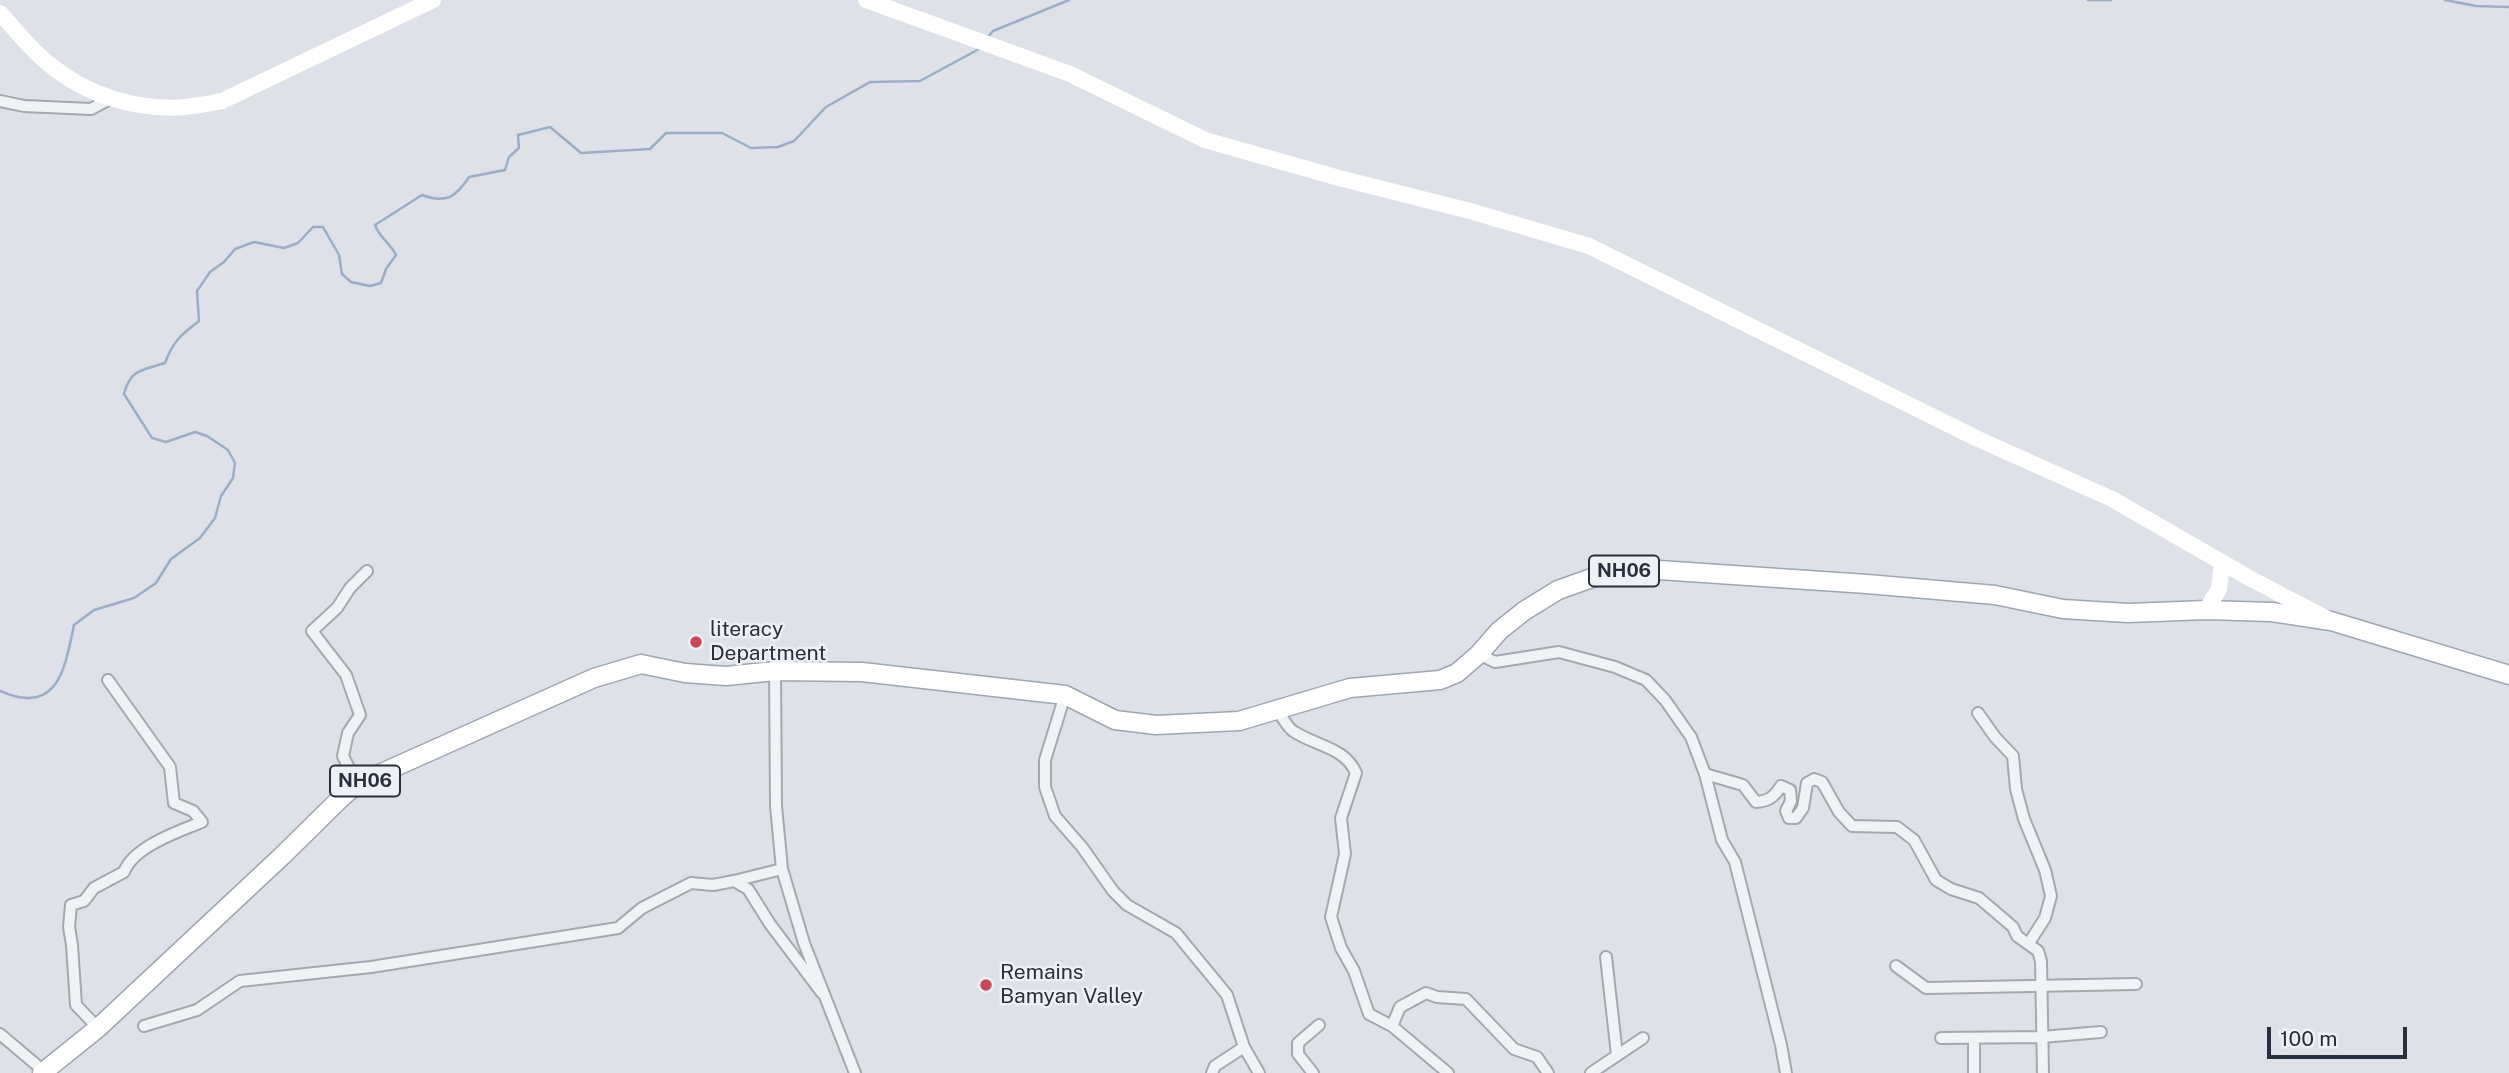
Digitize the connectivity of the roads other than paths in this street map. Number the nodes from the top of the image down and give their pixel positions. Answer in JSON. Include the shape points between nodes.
{"nodes":[{"id":1,"x":433,"y":0,"type":"edge"},
{"id":2,"x":866,"y":0,"type":"edge"},
{"id":3,"x":0,"y":13,"type":"edge"},
{"id":4,"x":110,"y":99,"type":"junction"},
{"id":5,"x":0,"y":101,"type":"edge"},
{"id":6,"x":2222,"y":562,"type":"junction"},
{"id":7,"x":367,"y":571,"type":"dead end"},
{"id":8,"x":2250,"y":579,"type":"junction"},
{"id":9,"x":2206,"y":610,"type":"junction"},
{"id":10,"x":2272,"y":612,"type":"junction"},
{"id":11,"x":2331,"y":621,"type":"junction"},
{"id":12,"x":1479,"y":654,"type":"junction"},
{"id":13,"x":775,"y":671,"type":"junction"},
{"id":14,"x":2509,"y":674,"type":"edge"},
{"id":15,"x":108,"y":680,"type":"dead end"},
{"id":16,"x":1065,"y":695,"type":"junction"},
{"id":17,"x":1277,"y":710,"type":"junction"},
{"id":18,"x":1978,"y":713,"type":"dead end"},
{"id":19,"x":1705,"y":774,"type":"junction"},
{"id":20,"x":358,"y":784,"type":"junction"},
{"id":21,"x":782,"y":869,"type":"junction"},
{"id":22,"x":734,"y":881,"type":"junction"},
{"id":23,"x":2029,"y":943,"type":"junction"},
{"id":24,"x":1606,"y":957,"type":"dead end"},
{"id":25,"x":1896,"y":966,"type":"dead end"},
{"id":26,"x":2136,"y":984,"type":"dead end"},
{"id":27,"x":2040,"y":987,"type":"junction"},
{"id":28,"x":822,"y":993,"type":"junction"},
{"id":29,"x":1319,"y":1025,"type":"dead end"},
{"id":30,"x":144,"y":1026,"type":"dead end"},
{"id":31,"x":1392,"y":1026,"type":"junction"},
{"id":32,"x":98,"y":1028,"type":"junction"},
{"id":33,"x":2101,"y":1032,"type":"dead end"},
{"id":34,"x":0,"y":1034,"type":"edge"},
{"id":35,"x":1643,"y":1038,"type":"dead end"},
{"id":36,"x":1941,"y":1038,"type":"dead end"},
{"id":37,"x":2042,"y":1038,"type":"junction"},
{"id":38,"x":1974,"y":1039,"type":"junction"},
{"id":39,"x":1244,"y":1047,"type":"junction"},
{"id":40,"x":1617,"y":1055,"type":"junction"},
{"id":41,"x":43,"y":1072,"type":"edge"},
{"id":42,"x":855,"y":1073,"type":"edge"},
{"id":43,"x":1212,"y":1073,"type":"edge"},
{"id":44,"x":1259,"y":1073,"type":"edge"},
{"id":45,"x":1313,"y":1073,"type":"edge"},
{"id":46,"x":1448,"y":1073,"type":"edge"},
{"id":47,"x":1548,"y":1073,"type":"edge"},
{"id":48,"x":1591,"y":1073,"type":"edge"},
{"id":49,"x":1786,"y":1073,"type":"edge"},
{"id":50,"x":1974,"y":1073,"type":"edge"},
{"id":51,"x":2043,"y":1073,"type":"edge"}],
"edges":[{"from":1,"to":4,"type":"main road","via":[[222,100],[154,107]]},
{"from":2,"to":6,"type":"main road","via":[[1070,74],[1205,141],[1589,246],[1978,439],[2112,499]]},
{"from":3,"to":4,"type":"main road","via":[[48,64]]},
{"from":4,"to":5,"type":"street","via":[[91,109]]},
{"from":6,"to":8,"type":"main road"},
{"from":6,"to":9,"type":"main road","via":[[2219,589]]},
{"from":7,"to":20,"type":"street","via":[[312,631],[346,675],[360,715],[348,733],[342,756]]},
{"from":8,"to":10,"type":"main road"},
{"from":8,"to":11,"type":"main road"},
{"from":9,"to":10,"type":"main road","number":"NH06"},
{"from":9,"to":12,"type":"main road","number":"NH06","via":[[2128,613],[2063,609],[1969,593],[1644,569],[1603,574],[1558,590],[1499,631]]},
{"from":10,"to":11,"type":"main road","number":"NH06"},
{"from":11,"to":14,"type":"main road","number":"NH06"},
{"from":12,"to":17,"type":"main road","number":"NH06","via":[[1457,673],[1440,680],[1350,688]]},
{"from":12,"to":19,"type":"street","via":[[1495,662],[1559,652],[1646,680],[1692,737]]},
{"from":13,"to":16,"type":"main road","number":"NH06","via":[[862,672]]},
{"from":13,"to":20,"type":"main road","number":"NH06","via":[[726,676],[641,664],[594,678]]},
{"from":13,"to":21,"type":"street","via":[[776,806]]},
{"from":15,"to":32,"type":"street","via":[[170,767],[174,803],[193,811],[202,822],[165,837],[127,863],[124,872],[94,888],[84,901],[71,905],[76,1005]]},
{"from":16,"to":17,"type":"main road","number":"NH06","via":[[1115,720],[1156,725],[1239,721]]},
{"from":16,"to":39,"type":"street","via":[[1045,760],[1045,787],[1055,816],[1126,905],[1176,933],[1227,995]]},
{"from":17,"to":31,"type":"street","via":[[1292,730],[1333,749],[1351,762],[1356,773],[1341,818],[1345,853],[1331,917],[1369,1014]]},
{"from":18,"to":23,"type":"street","via":[[2013,756],[2024,819],[2051,896],[2045,918]]},
{"from":19,"to":23,"type":"street","via":[[1743,785],[1756,802],[1774,797],[1781,786],[1790,790],[1789,818],[1796,818],[1803,808],[1807,783],[1814,779],[1822,782],[1845,821],[1852,826],[1897,827],[1914,840],[1936,880],[1979,898]]},
{"from":19,"to":49,"type":"street","via":[[1722,840],[1735,862]]},
{"from":20,"to":32,"type":"main road","number":"NH06"},
{"from":21,"to":22,"type":"street"},
{"from":21,"to":28,"type":"street"},
{"from":22,"to":28,"type":"street","via":[[748,889]]},
{"from":22,"to":30,"type":"street","via":[[691,883],[642,908],[618,928],[371,967],[240,981],[197,1010]]},
{"from":23,"to":27,"type":"street","via":[[2041,961]]},
{"from":24,"to":40,"type":"street"},
{"from":25,"to":27,"type":"street","via":[[1926,988]]},
{"from":26,"to":27,"type":"street"},
{"from":27,"to":37,"type":"street"},
{"from":28,"to":42,"type":"street"},
{"from":29,"to":45,"type":"street","via":[[1298,1043],[1298,1054]]},
{"from":31,"to":46,"type":"street"},
{"from":31,"to":47,"type":"street","via":[[1400,1007],[1426,993],[1466,999],[1514,1049],[1537,1057]]},
{"from":32,"to":41,"type":"main road","number":"NH06"},
{"from":33,"to":37,"type":"street"},
{"from":34,"to":41,"type":"street"},
{"from":35,"to":40,"type":"street"},
{"from":36,"to":38,"type":"street"},
{"from":37,"to":38,"type":"street"},
{"from":37,"to":51,"type":"street"},
{"from":38,"to":50,"type":"street"},
{"from":39,"to":43,"type":"street","via":[[1215,1066]]},
{"from":39,"to":44,"type":"street"},
{"from":40,"to":48,"type":"street"}]}
